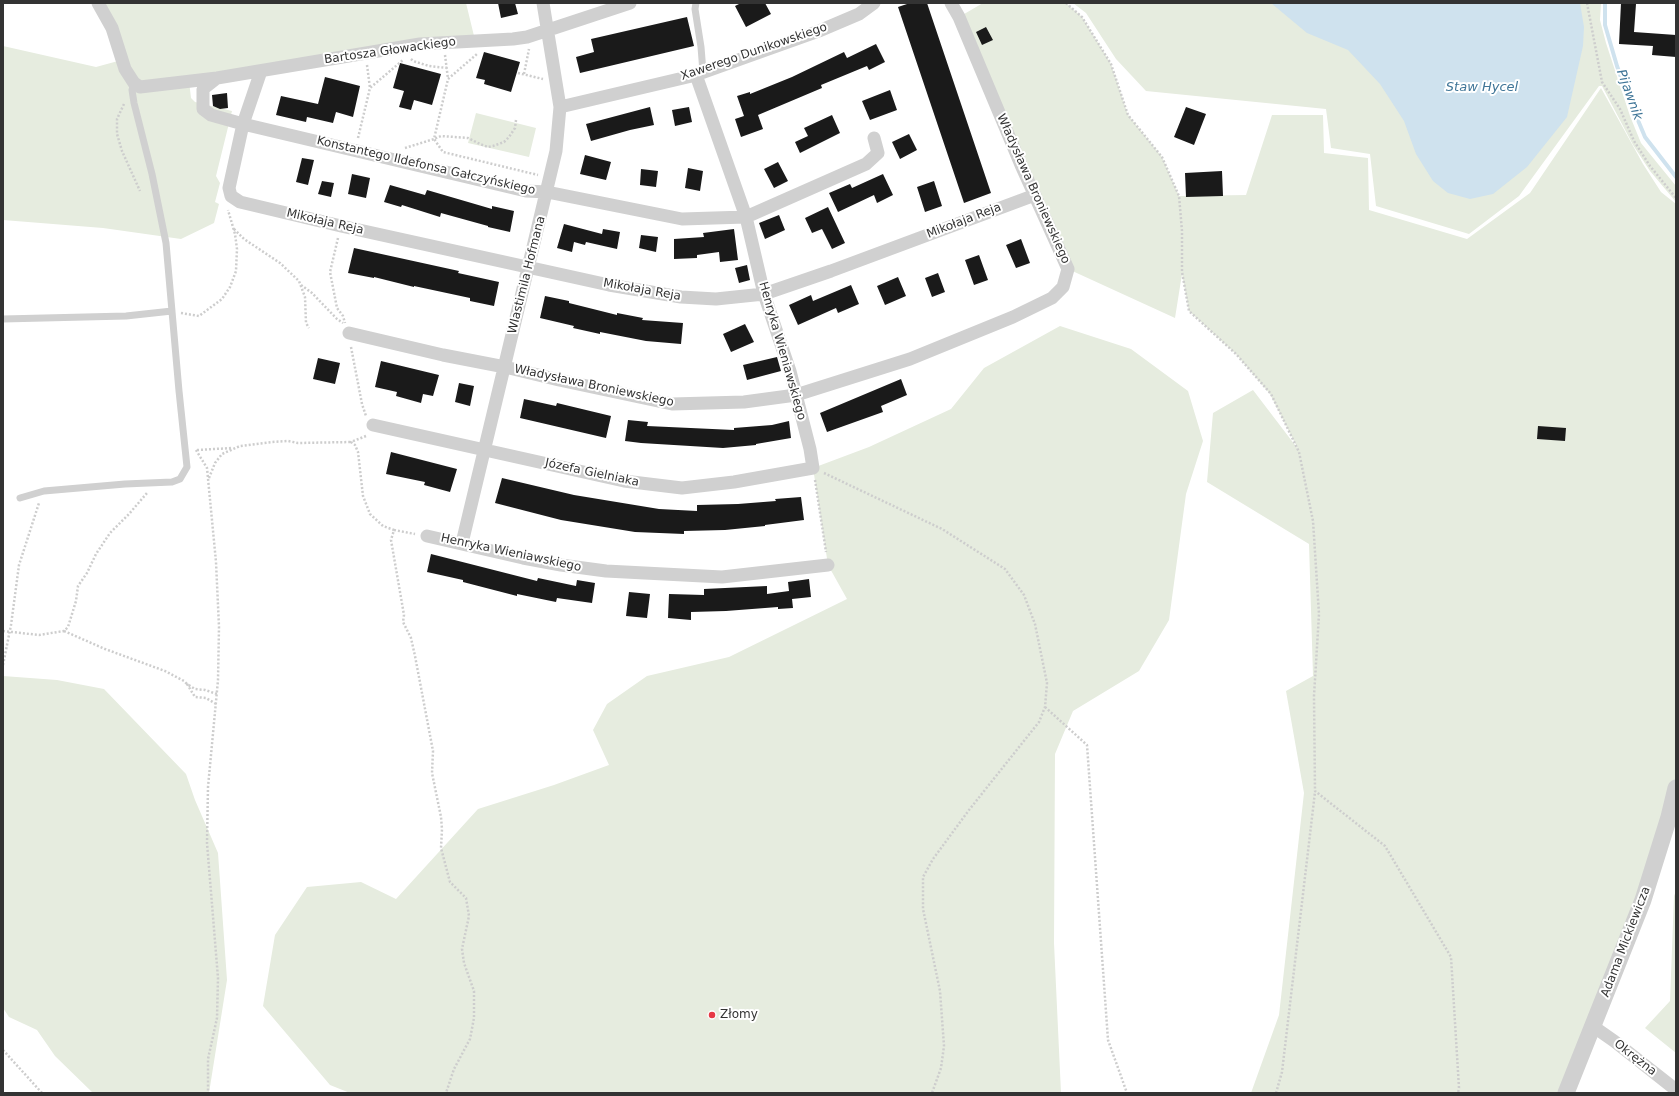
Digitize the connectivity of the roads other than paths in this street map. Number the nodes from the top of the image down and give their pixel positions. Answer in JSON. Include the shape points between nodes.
{"nodes":[{"id":1,"x":98,"y":3,"type":"edge"},
{"id":2,"x":543,"y":3,"type":"edge"},
{"id":3,"x":630,"y":3,"type":"edge"},
{"id":4,"x":696,"y":3,"type":"edge"},
{"id":5,"x":874,"y":3,"type":"edge"},
{"id":6,"x":953,"y":4,"type":"edge"},
{"id":7,"x":543,"y":32,"type":"junction"},
{"id":8,"x":262,"y":71,"type":"junction"},
{"id":9,"x":699,"y":74,"type":"junction"},
{"id":10,"x":217,"y":78,"type":"junction"},
{"id":11,"x":133,"y":86,"type":"junction"},
{"id":12,"x":560,"y":107,"type":"junction"},
{"id":13,"x":243,"y":124,"type":"junction"},
{"id":14,"x":874,"y":138,"type":"dead end"},
{"id":15,"x":547,"y":192,"type":"junction"},
{"id":16,"x":1035,"y":195,"type":"junction"},
{"id":17,"x":746,"y":217,"type":"junction"},
{"id":18,"x":529,"y":267,"type":"junction"},
{"id":19,"x":764,"y":294,"type":"junction"},
{"id":20,"x":172,"y":311,"type":"junction"},
{"id":21,"x":3,"y":319,"type":"edge"},
{"id":22,"x":347,"y":328,"type":"road end"},
{"id":23,"x":505,"y":366,"type":"junction"},
{"id":24,"x":796,"y":395,"type":"junction"},
{"id":25,"x":373,"y":424,"type":"road end"},
{"id":26,"x":485,"y":449,"type":"junction"},
{"id":27,"x":813,"y":468,"type":"joint"},
{"id":28,"x":20,"y":498,"type":"dead end"},
{"id":29,"x":427,"y":536,"type":"road end"},
{"id":30,"x":462,"y":543,"type":"junction"},
{"id":31,"x":828,"y":565,"type":"road end"},
{"id":32,"x":1676,"y":788,"type":"edge"},
{"id":33,"x":1594,"y":1027,"type":"junction"},
{"id":34,"x":1676,"y":1090,"type":"edge"},
{"id":35,"x":1566,"y":1093,"type":"edge"}],
"edges":[{"from":1,"to":11,"type":"street","via":[[112,28]]},
{"from":2,"to":7,"type":"street","name":"Wlastimila Hofmana"},
{"from":3,"to":7,"type":"street","name":"Bartosza Głowackiego"},
{"from":4,"to":9,"type":"lane","via":[[701,47]]},
{"from":5,"to":9,"type":"street","name":"Xawerego Dunikowskiego","via":[[859,14],[819,31]]},
{"from":6,"to":16,"type":"street","name":"Władysława Broniewskiego"},
{"from":7,"to":8,"type":"street","name":"Bartosza Głowackiego","via":[[513,39],[420,44]]},
{"from":7,"to":12,"type":"street","name":"Wlastimila Hofmana"},
{"from":8,"to":10,"type":"street","name":"Bartosza Głowackiego"},
{"from":8,"to":13,"type":"street"},
{"from":9,"to":12,"type":"street","name":"Xawerego Dunikowskiego"},
{"from":9,"to":17,"type":"street","name":"Henryka Wieniawskiego"},
{"from":10,"to":11,"type":"street","name":"Bartosza Głowackiego"},
{"from":10,"to":13,"type":"street","name":"Konstantego Ildefonsa Gałczyńskiego","via":[[203,89],[202,109],[211,115]]},
{"from":11,"to":20,"type":"lane","via":[[161,214]]},
{"from":12,"to":15,"type":"street","name":"Wlastimila Hofmana","via":[[556,151]]},
{"from":13,"to":15,"type":"street","name":"Konstantego Ildefonsa Gałczyńskiego","via":[[526,191]]},
{"from":13,"to":18,"type":"street","name":"Mikołaja Reja","via":[[229,188],[235,199],[341,226]]},
{"from":14,"to":17,"type":"street","name":"Konstantego Ildefonsa Gałczyńskiego","via":[[878,152],[866,164]]},
{"from":15,"to":17,"type":"street","name":"Konstantego Ildefonsa Gałczyńskiego","via":[[682,219]]},
{"from":15,"to":18,"type":"street","name":"Wlastimila Hofmana"},
{"from":16,"to":19,"type":"street","name":"Mikołaja Reja"},
{"from":16,"to":24,"type":"street","name":"Władysława Broniewskiego","via":[[1068,269],[1063,287],[1052,298],[1013,317],[910,359]]},
{"from":17,"to":19,"type":"street","name":"Henryka Wieniawskiego"},
{"from":18,"to":19,"type":"street","name":"Mikołaja Reja","via":[[681,298],[716,299]]},
{"from":18,"to":23,"type":"street","name":"Wlastimila Hofmana"},
{"from":19,"to":24,"type":"street","name":"Henryka Wieniawskiego"},
{"from":20,"to":21,"type":"lane","via":[[126,316]]},
{"from":20,"to":28,"type":"lane","via":[[187,467],[185,473],[176,480],[44,491]]},
{"from":22,"to":23,"type":"street","name":"Władysława Broniewskiego","via":[[443,355]]},
{"from":23,"to":24,"type":"street","name":"Władysława Broniewskiego","via":[[672,404],[744,402]]},
{"from":23,"to":26,"type":"street","name":"Wlastimila Hofmana"},
{"from":24,"to":27,"type":"street","name":"Henryka Wieniawskiego"},
{"from":25,"to":26,"type":"street","name":"Józefa Gielniaka"},
{"from":26,"to":27,"type":"street","name":"Józefa Gielniaka","via":[[624,481],[682,488]]},
{"from":26,"to":30,"type":"street","name":"Wlastimila Hofmana"},
{"from":29,"to":30,"type":"street","name":"Henryka Wieniawskiego"},
{"from":30,"to":31,"type":"street","name":"Henryka Wieniawskiego","via":[[538,561],[606,571],[722,577]]},
{"from":32,"to":33,"type":"street","name":"Adama Mickiewicza","via":[[1643,900]]},
{"from":33,"to":34,"type":"street","name":"Okrężna"},
{"from":33,"to":35,"type":"street","name":"Adama Mickiewicza"}]}
